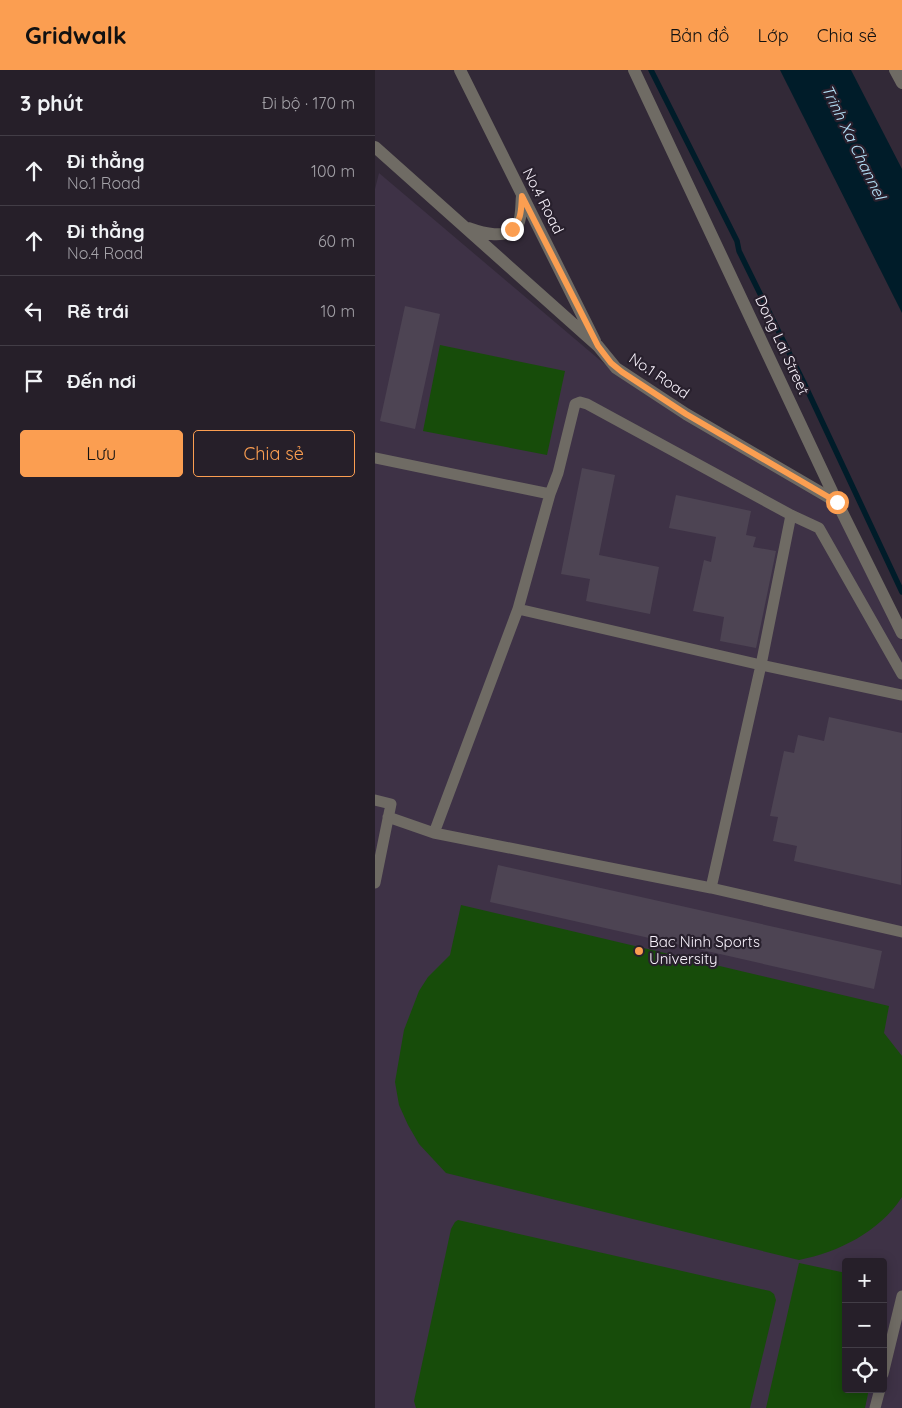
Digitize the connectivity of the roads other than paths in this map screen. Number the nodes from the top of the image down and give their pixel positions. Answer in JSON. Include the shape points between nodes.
{"nodes":[{"id":1,"x":460,"y":70,"type":"edge"},
{"id":2,"x":634,"y":70,"type":"edge"},
{"id":3,"x":895,"y":70,"type":"edge"},
{"id":4,"x":902,"y":83,"type":"edge"},
{"id":5,"x":375,"y":147,"type":"edge"},
{"id":6,"x":522,"y":196,"type":"junction"},
{"id":7,"x":464,"y":227,"type":"junction"},
{"id":8,"x":598,"y":346,"type":"junction"},
{"id":9,"x":375,"y":458,"type":"edge"},
{"id":10,"x":550,"y":494,"type":"junction"},
{"id":11,"x":837,"y":502,"type":"junction"},
{"id":12,"x":791,"y":515,"type":"junction"},
{"id":13,"x":518,"y":609,"type":"junction"},
{"id":14,"x":902,"y":633,"type":"edge"},
{"id":15,"x":761,"y":665,"type":"junction"},
{"id":16,"x":902,"y":674,"type":"edge"},
{"id":17,"x":902,"y":695,"type":"edge"},
{"id":18,"x":375,"y":800,"type":"edge"},
{"id":19,"x":388,"y":817,"type":"junction"},
{"id":20,"x":434,"y":833,"type":"junction"},
{"id":21,"x":375,"y":883,"type":"edge"},
{"id":22,"x":711,"y":888,"type":"junction"},
{"id":23,"x":902,"y":932,"type":"edge"},
{"id":24,"x":902,"y":1296,"type":"edge"},
{"id":25,"x":887,"y":1358,"type":"edge"},
{"id":26,"x":879,"y":1393,"type":"edge"},
{"id":27,"x":875,"y":1408,"type":"edge"}],
"edges":[{"from":1,"to":6,"type":"street","name":"No.4 Road"},
{"from":2,"to":11,"type":"street","name":"Dong Lai Street"},
{"from":3,"to":4,"type":"street"},
{"from":5,"to":7,"type":"street","name":"No.1 Road"},
{"from":6,"to":7,"type":"street","via":[[518,224],[512,229],[494,235]]},
{"from":6,"to":8,"type":"street","name":"No.4 Road"},
{"from":7,"to":8,"type":"street","name":"No.1 Road"},
{"from":8,"to":11,"type":"street","name":"No.1 Road","via":[[616,368],[646,388]]},
{"from":9,"to":10,"type":"lane"},
{"from":10,"to":12,"type":"lane","via":[[575,404],[580,402]]},
{"from":10,"to":13,"type":"lane"},
{"from":11,"to":14,"type":"street","name":"Dong Lai Street"},
{"from":12,"to":15,"type":"lane"},
{"from":12,"to":16,"type":"lane","via":[[819,528]]},
{"from":13,"to":15,"type":"lane"},
{"from":13,"to":20,"type":"lane"},
{"from":15,"to":17,"type":"lane"},
{"from":15,"to":22,"type":"lane"},
{"from":18,"to":19,"type":"lane","via":[[391,804]]},
{"from":19,"to":20,"type":"lane"},
{"from":19,"to":21,"type":"lane"},
{"from":20,"to":22,"type":"lane"},
{"from":22,"to":23,"type":"lane"},
{"from":24,"to":25,"type":"lane"},
{"from":26,"to":27,"type":"lane"}]}
